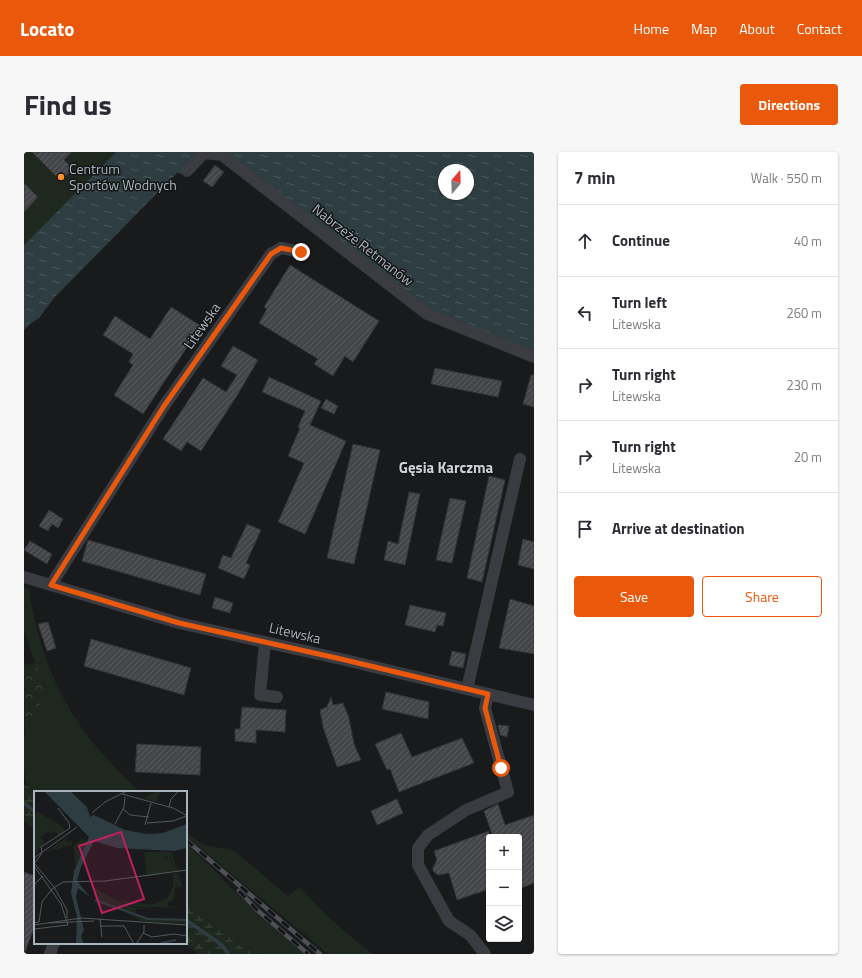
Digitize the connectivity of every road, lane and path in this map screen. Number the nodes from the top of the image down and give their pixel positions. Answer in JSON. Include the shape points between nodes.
{"nodes":[{"id":1,"x":188,"y":171,"type":"dead end"},
{"id":2,"x":301,"y":252,"type":"dead end"},
{"id":3,"x":534,"y":357,"type":"edge"},
{"id":4,"x":520,"y":459,"type":"dead end"},
{"id":5,"x":24,"y":577,"type":"edge"},
{"id":6,"x":51,"y":585,"type":"junction"},
{"id":7,"x":265,"y":642,"type":"junction"},
{"id":8,"x":467,"y":689,"type":"junction"},
{"id":9,"x":488,"y":694,"type":"junction"},
{"id":10,"x":277,"y":697,"type":"dead end"},
{"id":11,"x":534,"y":704,"type":"edge"},
{"id":12,"x":54,"y":944,"type":"edge"},
{"id":13,"x":50,"y":954,"type":"edge"},
{"id":14,"x":485,"y":954,"type":"edge"}],
"edges":[{"from":1,"to":3,"type":"street","name":"Nabrzeże Retmanów","via":[[204,153],[222,155],[427,314]]},
{"from":2,"to":6,"type":"street","name":"Litewska","via":[[281,248],[271,254],[164,406]]},
{"from":4,"to":8,"type":"street"},
{"from":5,"to":6,"type":"street","name":"Litewska"},
{"from":6,"to":7,"type":"street","name":"Litewska","via":[[179,623]]},
{"from":7,"to":8,"type":"street","name":"Litewska"},
{"from":7,"to":10,"type":"street","via":[[260,695]]},
{"from":8,"to":9,"type":"street","name":"Litewska"},
{"from":9,"to":11,"type":"street","name":"Litewska"},
{"from":9,"to":14,"type":"street","via":[[485,708],[508,792],[466,810],[428,835],[418,848],[418,865],[449,921],[470,934]]},
{"from":12,"to":13,"type":"street"}]}
